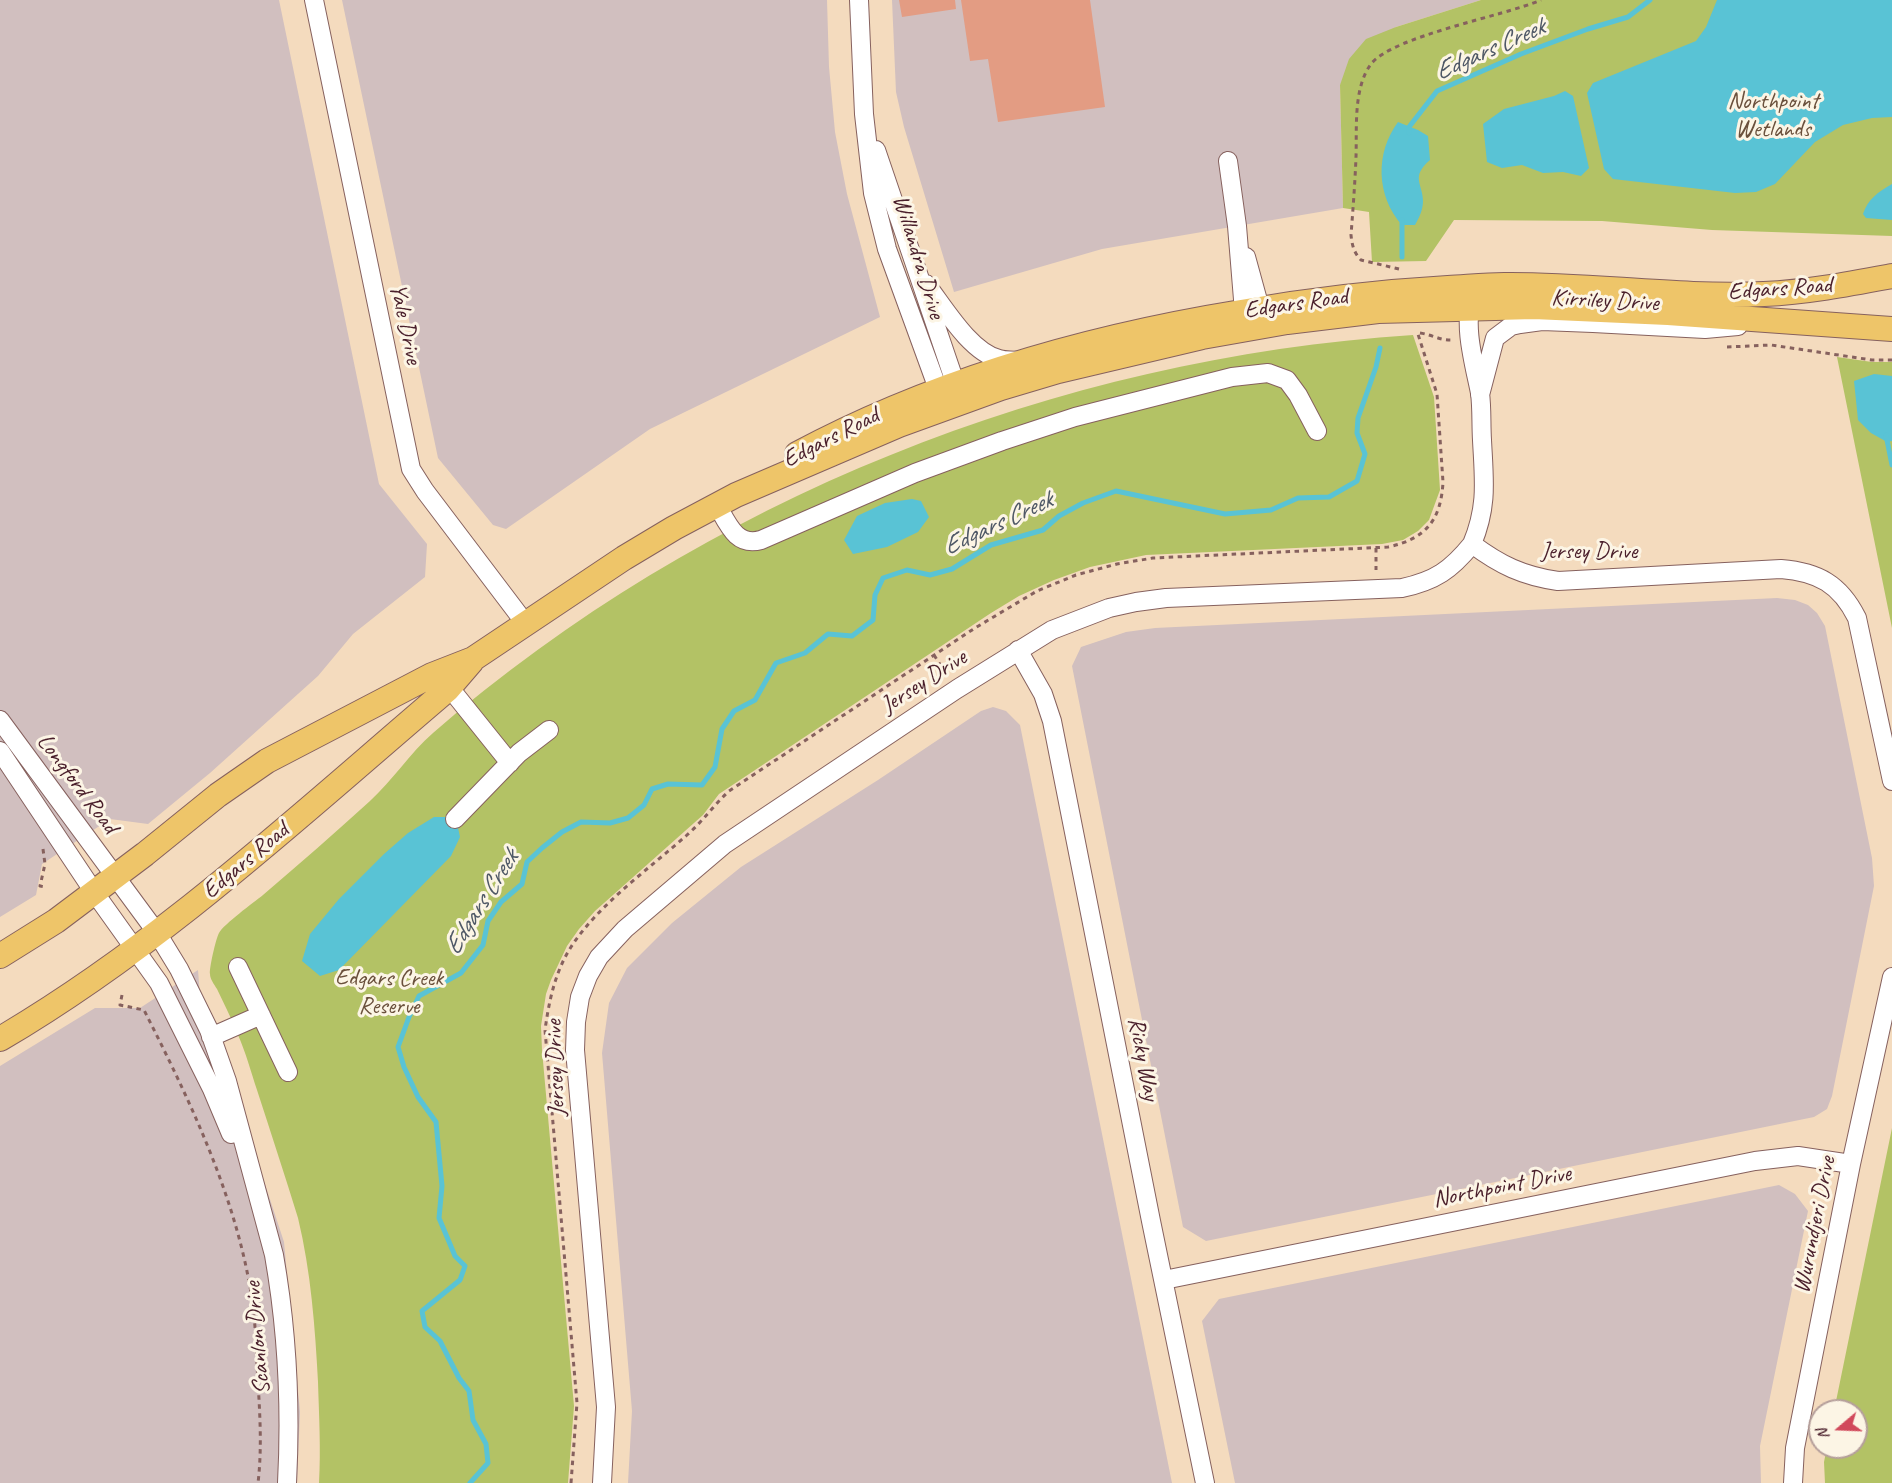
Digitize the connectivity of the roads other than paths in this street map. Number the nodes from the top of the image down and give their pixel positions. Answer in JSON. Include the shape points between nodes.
{"nodes":[{"id":1,"x":314,"y":0,"type":"edge"},
{"id":2,"x":859,"y":0,"type":"edge"},
{"id":3,"x":864,"y":114,"type":"junction"},
{"id":4,"x":1228,"y":161,"type":"dead end"},
{"id":5,"x":916,"y":271,"type":"junction"},
{"id":6,"x":1892,"y":276,"type":"edge"},
{"id":7,"x":1478,"y":286,"type":"junction"},
{"id":8,"x":1468,"y":309,"type":"junction"},
{"id":9,"x":1254,"y":319,"type":"junction"},
{"id":10,"x":1775,"y":321,"type":"junction"},
{"id":11,"x":1892,"y":329,"type":"edge"},
{"id":12,"x":1023,"y":362,"type":"junction"},
{"id":13,"x":1480,"y":395,"type":"junction"},
{"id":14,"x":950,"y":396,"type":"junction"},
{"id":15,"x":1317,"y":431,"type":"dead end"},
{"id":16,"x":726,"y":500,"type":"junction"},
{"id":17,"x":1472,"y":544,"type":"junction"},
{"id":18,"x":525,"y":623,"type":"junction"},
{"id":19,"x":1018,"y":650,"type":"junction"},
{"id":20,"x":474,"y":658,"type":"junction"},
{"id":21,"x":449,"y":687,"type":"junction"},
{"id":22,"x":0,"y":720,"type":"edge"},
{"id":23,"x":549,"y":730,"type":"dead end"},
{"id":24,"x":0,"y":751,"type":"edge"},
{"id":25,"x":510,"y":764,"type":"junction"},
{"id":26,"x":1892,"y":781,"type":"edge"},
{"id":27,"x":456,"y":819,"type":"dead end"},
{"id":28,"x":116,"y":877,"type":"junction"},
{"id":29,"x":94,"y":892,"type":"junction"},
{"id":30,"x":157,"y":933,"type":"junction"},
{"id":31,"x":134,"y":948,"type":"junction"},
{"id":32,"x":0,"y":956,"type":"edge"},
{"id":33,"x":238,"y":967,"type":"dead end"},
{"id":34,"x":1892,"y":978,"type":"edge"},
{"id":35,"x":261,"y":1015,"type":"junction"},
{"id":36,"x":211,"y":1037,"type":"junction"},
{"id":37,"x":0,"y":1039,"type":"edge"},
{"id":38,"x":288,"y":1072,"type":"dead end"},
{"id":39,"x":1851,"y":1164,"type":"junction"},
{"id":40,"x":256,"y":1191,"type":"junction"},
{"id":41,"x":1164,"y":1280,"type":"junction"},
{"id":42,"x":286,"y":1483,"type":"edge"},
{"id":43,"x":602,"y":1483,"type":"edge"},
{"id":44,"x":1205,"y":1483,"type":"edge"},
{"id":45,"x":1793,"y":1483,"type":"edge"}],
"edges":[{"from":1,"to":18,"type":"street","name":"Yale Drive","via":[[411,469]]},
{"from":2,"to":3,"type":"street","name":"Willandra Drive"},
{"from":3,"to":5,"type":"street","name":"Willandra Drive"},
{"from":3,"to":14,"type":"street","name":"Willandra Drive","via":[[873,194],[887,249]]},
{"from":4,"to":9,"type":"street"},
{"from":5,"to":12,"type":"street","via":[[972,342],[999,359]]},
{"from":5,"to":14,"type":"street","name":"Willandra Drive"},
{"from":6,"to":7,"type":"main road","name":"Edgars Road","via":[[1765,294]]},
{"from":7,"to":8,"type":"street","name":"Kirriley Drive"},
{"from":7,"to":9,"type":"main road","name":"Edgars Road","via":[[1372,293]]},
{"from":8,"to":9,"type":"main road","name":"Edgars Road"},
{"from":8,"to":10,"type":"main road","name":"Edgars Road","via":[[1534,307]]},
{"from":8,"to":13,"type":"street","name":"Kirriley Drive"},
{"from":9,"to":12,"type":"main road","name":"Edgars Road","via":[[1194,319]]},
{"from":9,"to":14,"type":"main road","name":"Edgars Road","via":[[1202,337]]},
{"from":10,"to":11,"type":"main road","name":"Edgars Road"},
{"from":10,"to":13,"type":"street","name":"Kirriley Drive","via":[[1705,329],[1542,321],[1511,326],[1495,338]]},
{"from":12,"to":14,"type":"main road","name":"Edgars Road"},
{"from":13,"to":17,"type":"street","name":"Kirriley Drive","via":[[1484,500]]},
{"from":14,"to":16,"type":"main road","name":"Edgars Road","via":[[899,425]]},
{"from":15,"to":16,"type":"street","via":[[1287,380],[1268,373],[1232,377],[1086,414],[1002,441],[750,543],[732,530]]},
{"from":16,"to":18,"type":"main road","name":"Edgars Road","via":[[624,558]]},
{"from":17,"to":19,"type":"street","name":"Jersey Drive","via":[[1458,562],[1441,574],[1402,588],[1136,602],[1076,620]]},
{"from":17,"to":26,"type":"street","name":"Jersey Drive","via":[[1517,571],[1558,581],[1780,569],[1801,570],[1821,578],[1839,590],[1857,618]]},
{"from":18,"to":20,"type":"main road","name":"Edgars Road"},
{"from":19,"to":41,"type":"street","name":"Ricky Way","via":[[1052,721]]},
{"from":19,"to":43,"type":"street","name":"Jersey Drive","via":[[711,855],[625,929],[599,957],[588,976],[580,997],[575,1050],[606,1407]]},
{"from":20,"to":21,"type":"main road","name":"Edgars Road"},
{"from":20,"to":28,"type":"main road","name":"Edgars Road","via":[[432,675],[267,761]]},
{"from":21,"to":25,"type":"street"},
{"from":21,"to":30,"type":"main road","name":"Edgars Road","via":[[244,865]]},
{"from":22,"to":28,"type":"street","name":"Longford Road"},
{"from":23,"to":25,"type":"street"},
{"from":24,"to":29,"type":"street","name":"Longford Road"},
{"from":25,"to":27,"type":"street"},
{"from":28,"to":29,"type":"main road","name":"Edgars Road"},
{"from":28,"to":30,"type":"street","name":"Longford Road"},
{"from":29,"to":31,"type":"street","name":"Longford Road"},
{"from":29,"to":32,"type":"main road","name":"Edgars Road"},
{"from":30,"to":31,"type":"main road","name":"Edgars Road"},
{"from":30,"to":36,"type":"street","name":"Scanlon Drive"},
{"from":31,"to":37,"type":"main road","name":"Edgars Road"},
{"from":31,"to":40,"type":"street","name":"Scanlon Drive","via":[[159,982],[183,1028]]},
{"from":33,"to":35,"type":"street"},
{"from":34,"to":39,"type":"street","name":"Wurundjeri Drive"},
{"from":35,"to":36,"type":"street"},
{"from":35,"to":38,"type":"street"},
{"from":36,"to":40,"type":"street","name":"Scanlon Drive","via":[[227,1081]]},
{"from":39,"to":41,"type":"street","name":"Northpoint Drive","via":[[1798,1156],[1755,1161]]},
{"from":39,"to":45,"type":"street","name":"Wurundjeri Drive","via":[[1794,1448]]},
{"from":40,"to":42,"type":"street","name":"Scanlon Drive","via":[[279,1284],[288,1390]]},
{"from":41,"to":44,"type":"street","name":"Ricky Way"}]}
